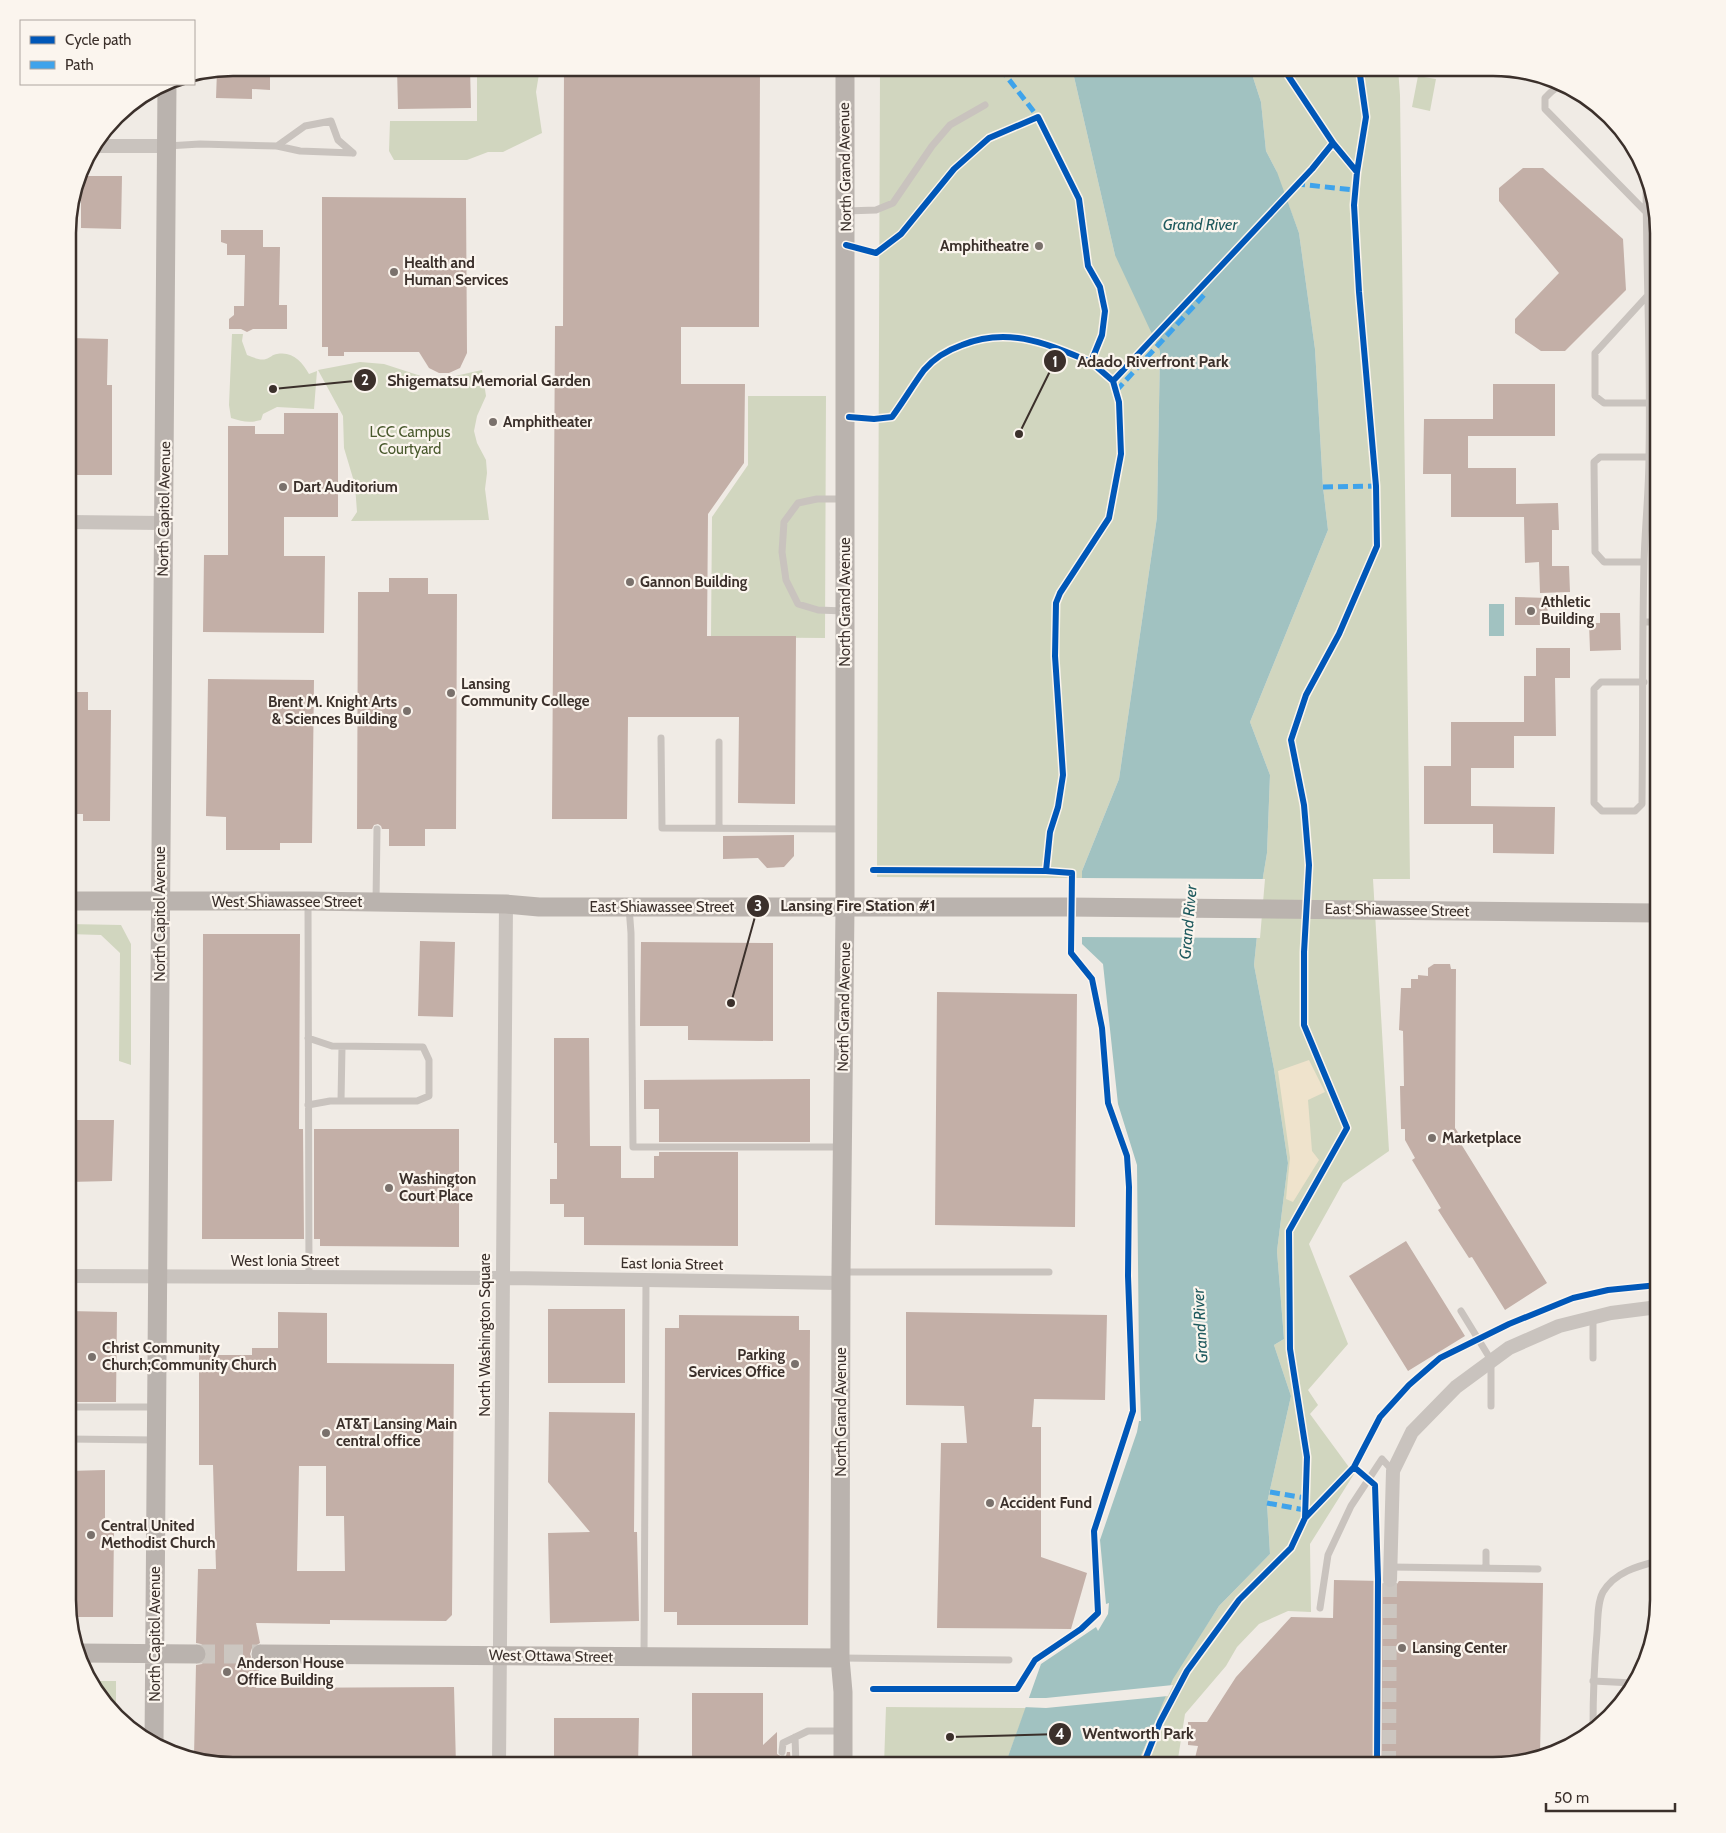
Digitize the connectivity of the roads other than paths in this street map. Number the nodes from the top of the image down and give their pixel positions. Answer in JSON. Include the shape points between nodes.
{"nodes":[{"id":1,"x":845,"y":77,"type":"edge"},
{"id":2,"x":1554,"y":89,"type":"edge"},
{"id":3,"x":167,"y":91,"type":"edge"},
{"id":4,"x":985,"y":105,"type":"dead end"},
{"id":5,"x":103,"y":146,"type":"edge"},
{"id":6,"x":167,"y":146,"type":"junction"},
{"id":7,"x":277,"y":146,"type":"junction"},
{"id":8,"x":1646,"y":203,"type":"edge"},
{"id":9,"x":846,"y":211,"type":"junction"},
{"id":10,"x":1646,"y":212,"type":"junction"},
{"id":11,"x":1649,"y":294,"type":"junction"},
{"id":12,"x":1649,"y":403,"type":"junction"},
{"id":13,"x":1650,"y":457,"type":"junction"},
{"id":14,"x":845,"y":499,"type":"junction"},
{"id":15,"x":77,"y":522,"type":"edge"},
{"id":16,"x":163,"y":523,"type":"junction"},
{"id":17,"x":1644,"y":562,"type":"junction"},
{"id":18,"x":845,"y":610,"type":"junction"},
{"id":19,"x":1644,"y":622,"type":"junction"},
{"id":20,"x":1650,"y":622,"type":"edge"},
{"id":21,"x":1644,"y":682,"type":"junction"},
{"id":22,"x":661,"y":738,"type":"dead end"},
{"id":23,"x":719,"y":742,"type":"dead end"},
{"id":24,"x":719,"y":828,"type":"junction"},
{"id":25,"x":377,"y":829,"type":"dead end"},
{"id":26,"x":846,"y":829,"type":"junction"},
{"id":27,"x":77,"y":900,"type":"edge"},
{"id":28,"x":308,"y":901,"type":"junction"},
{"id":29,"x":160,"y":902,"type":"junction"},
{"id":30,"x":376,"y":902,"type":"junction"},
{"id":31,"x":506,"y":904,"type":"junction"},
{"id":32,"x":629,"y":907,"type":"junction"},
{"id":33,"x":846,"y":908,"type":"junction"},
{"id":34,"x":1650,"y":913,"type":"edge"},
{"id":35,"x":308,"y":1038,"type":"junction"},
{"id":36,"x":342,"y":1047,"type":"junction"},
{"id":37,"x":341,"y":1101,"type":"junction"},
{"id":38,"x":308,"y":1105,"type":"junction"},
{"id":39,"x":843,"y":1147,"type":"junction"},
{"id":40,"x":1049,"y":1272,"type":"dead end"},
{"id":41,"x":76,"y":1276,"type":"edge"},
{"id":42,"x":158,"y":1277,"type":"junction"},
{"id":43,"x":841,"y":1277,"type":"junction"},
{"id":44,"x":308,"y":1278,"type":"junction"},
{"id":45,"x":502,"y":1278,"type":"junction"},
{"id":46,"x":646,"y":1280,"type":"junction"},
{"id":47,"x":1650,"y":1308,"type":"edge"},
{"id":48,"x":1461,"y":1311,"type":"dead end"},
{"id":49,"x":1593,"y":1318,"type":"junction"},
{"id":50,"x":1593,"y":1358,"type":"dead end"},
{"id":51,"x":1491,"y":1360,"type":"junction"},
{"id":52,"x":1491,"y":1406,"type":"dead end"},
{"id":53,"x":76,"y":1407,"type":"edge"},
{"id":54,"x":156,"y":1407,"type":"junction"},
{"id":55,"x":76,"y":1439,"type":"edge"},
{"id":56,"x":155,"y":1440,"type":"junction"},
{"id":57,"x":1393,"y":1471,"type":"junction"},
{"id":58,"x":1486,"y":1552,"type":"dead end"},
{"id":59,"x":1650,"y":1562,"type":"edge"},
{"id":60,"x":1486,"y":1568,"type":"junction"},
{"id":61,"x":1538,"y":1568,"type":"dead end"},
{"id":62,"x":1390,"y":1573,"type":"joint"},
{"id":63,"x":1320,"y":1608,"type":"dead end"},
{"id":64,"x":86,"y":1653,"type":"edge"},
{"id":65,"x":155,"y":1654,"type":"junction"},
{"id":66,"x":196,"y":1654,"type":"tunnel mouth"},
{"id":67,"x":261,"y":1654,"type":"tunnel mouth"},
{"id":68,"x":500,"y":1656,"type":"junction"},
{"id":69,"x":644,"y":1657,"type":"junction"},
{"id":70,"x":840,"y":1658,"type":"junction"},
{"id":71,"x":1009,"y":1660,"type":"dead end"},
{"id":72,"x":1593,"y":1681,"type":"junction"},
{"id":73,"x":1626,"y":1683,"type":"edge"},
{"id":74,"x":1593,"y":1720,"type":"edge"},
{"id":75,"x":843,"y":1731,"type":"junction"},
{"id":76,"x":154,"y":1735,"type":"edge"},
{"id":77,"x":796,"y":1737,"type":"junction"},
{"id":78,"x":782,"y":1752,"type":"dead end"},
{"id":79,"x":499,"y":1757,"type":"edge"},
{"id":80,"x":796,"y":1757,"type":"edge"},
{"id":81,"x":843,"y":1757,"type":"edge"}],
"edges":[{"from":1,"to":9,"type":"street","name":"North Grand Avenue"},
{"from":2,"to":10,"type":"lane","via":[[1546,98],[1545,109]]},
{"from":3,"to":6,"type":"street","name":"North Capitol Avenue"},
{"from":4,"to":9,"type":"lane","via":[[950,125],[893,203],[876,210]]},
{"from":5,"to":6,"type":"street"},
{"from":6,"to":7,"type":"lane"},
{"from":6,"to":16,"type":"street","name":"North Capitol Avenue"},
{"from":7,"to":7,"type":"lane","via":[[305,126],[331,122],[338,140],[353,153],[300,151]]},
{"from":8,"to":10,"type":"lane"},
{"from":9,"to":14,"type":"street","name":"North Grand Avenue"},
{"from":10,"to":11,"type":"lane"},
{"from":11,"to":12,"type":"lane"},
{"from":11,"to":12,"type":"lane","via":[[1595,352],[1595,396],[1604,403]]},
{"from":12,"to":13,"type":"lane"},
{"from":13,"to":17,"type":"lane"},
{"from":13,"to":17,"type":"lane","via":[[1600,456],[1594,462],[1595,552],[1604,562]]},
{"from":14,"to":18,"type":"street","name":"North Grand Avenue"},
{"from":14,"to":18,"type":"lane","via":[[798,503],[784,522],[782,552],[786,580],[798,604],[818,610]]},
{"from":15,"to":16,"type":"street"},
{"from":16,"to":29,"type":"street","name":"North Capitol Avenue"},
{"from":17,"to":19,"type":"lane"},
{"from":18,"to":26,"type":"street","name":"North Grand Avenue"},
{"from":19,"to":20,"type":"lane"},
{"from":19,"to":21,"type":"lane"},
{"from":21,"to":21,"type":"lane","via":[[1642,804],[1635,810],[1602,810],[1594,803],[1594,689],[1601,682]]},
{"from":22,"to":24,"type":"lane","via":[[662,828]]},
{"from":23,"to":24,"type":"lane"},
{"from":24,"to":26,"type":"lane"},
{"from":25,"to":30,"type":"lane"},
{"from":26,"to":33,"type":"street","name":"North Grand Avenue"},
{"from":27,"to":29,"type":"street","name":"West Shiawassee Street"},
{"from":28,"to":29,"type":"street","name":"West Shiawassee Street"},
{"from":28,"to":30,"type":"street","name":"West Shiawassee Street"},
{"from":28,"to":35,"type":"lane"},
{"from":29,"to":42,"type":"street","name":"North Capitol Avenue"},
{"from":30,"to":31,"type":"street","name":"West Shiawassee Street"},
{"from":31,"to":32,"type":"street","name":"East Shiawassee Street"},
{"from":31,"to":45,"type":"street","name":"North Washington Square"},
{"from":32,"to":33,"type":"street","name":"East Shiawassee Street"},
{"from":32,"to":39,"type":"lane","via":[[633,1147]]},
{"from":33,"to":34,"type":"street","name":"East Shiawassee Street"},
{"from":33,"to":39,"type":"street","name":"North Grand Avenue"},
{"from":35,"to":36,"type":"lane"},
{"from":35,"to":38,"type":"lane"},
{"from":36,"to":37,"type":"lane"},
{"from":36,"to":37,"type":"lane","via":[[423,1047],[429,1060],[429,1096],[416,1101]]},
{"from":37,"to":38,"type":"lane"},
{"from":38,"to":44,"type":"lane"},
{"from":39,"to":43,"type":"street","name":"North Grand Avenue"},
{"from":40,"to":43,"type":"lane"},
{"from":41,"to":42,"type":"street","name":"West Ionia Street"},
{"from":42,"to":44,"type":"street","name":"West Ionia Street"},
{"from":42,"to":54,"type":"street","name":"North Capitol Avenue"},
{"from":43,"to":46,"type":"street","name":"East Ionia Street"},
{"from":43,"to":70,"type":"street","name":"North Grand Avenue"},
{"from":44,"to":45,"type":"street","name":"West Ionia Street"},
{"from":45,"to":46,"type":"street","name":"East Ionia Street"},
{"from":45,"to":68,"type":"street","name":"North Washington Square"},
{"from":46,"to":69,"type":"lane"},
{"from":47,"to":49,"type":"street"},
{"from":48,"to":51,"type":"lane"},
{"from":49,"to":50,"type":"lane"},
{"from":49,"to":51,"type":"street","via":[[1559,1326],[1509,1348]]},
{"from":51,"to":52,"type":"lane"},
{"from":51,"to":57,"type":"street","via":[[1456,1387],[1412,1432]]},
{"from":53,"to":54,"type":"lane"},
{"from":54,"to":56,"type":"street","name":"North Capitol Avenue"},
{"from":55,"to":56,"type":"lane"},
{"from":56,"to":65,"type":"street","name":"North Capitol Avenue"},
{"from":57,"to":62,"type":"street"},
{"from":57,"to":63,"type":"lane","via":[[1382,1459],[1351,1506],[1328,1555]]},
{"from":58,"to":60,"type":"lane"},
{"from":59,"to":72,"type":"lane","via":[[1632,1567],[1603,1593],[1598,1610]]},
{"from":60,"to":61,"type":"lane"},
{"from":60,"to":62,"type":"lane"},
{"from":64,"to":65,"type":"street"},
{"from":65,"to":66,"type":"street"},
{"from":65,"to":76,"type":"street","name":"North Capitol Avenue"},
{"from":67,"to":68,"type":"street","name":"West Ottawa Street"},
{"from":68,"to":69,"type":"street","name":"West Ottawa Street"},
{"from":68,"to":79,"type":"street","name":"North Washington Square"},
{"from":69,"to":70,"type":"street","name":"West Ottawa Street"},
{"from":70,"to":71,"type":"lane"},
{"from":70,"to":75,"type":"street","name":"North Grand Avenue"},
{"from":72,"to":73,"type":"lane"},
{"from":72,"to":74,"type":"lane"},
{"from":75,"to":77,"type":"lane","via":[[808,1731]]},
{"from":75,"to":81,"type":"street","name":"North Grand Avenue"},
{"from":77,"to":78,"type":"lane","via":[[782,1743]]},
{"from":77,"to":80,"type":"lane"}]}
